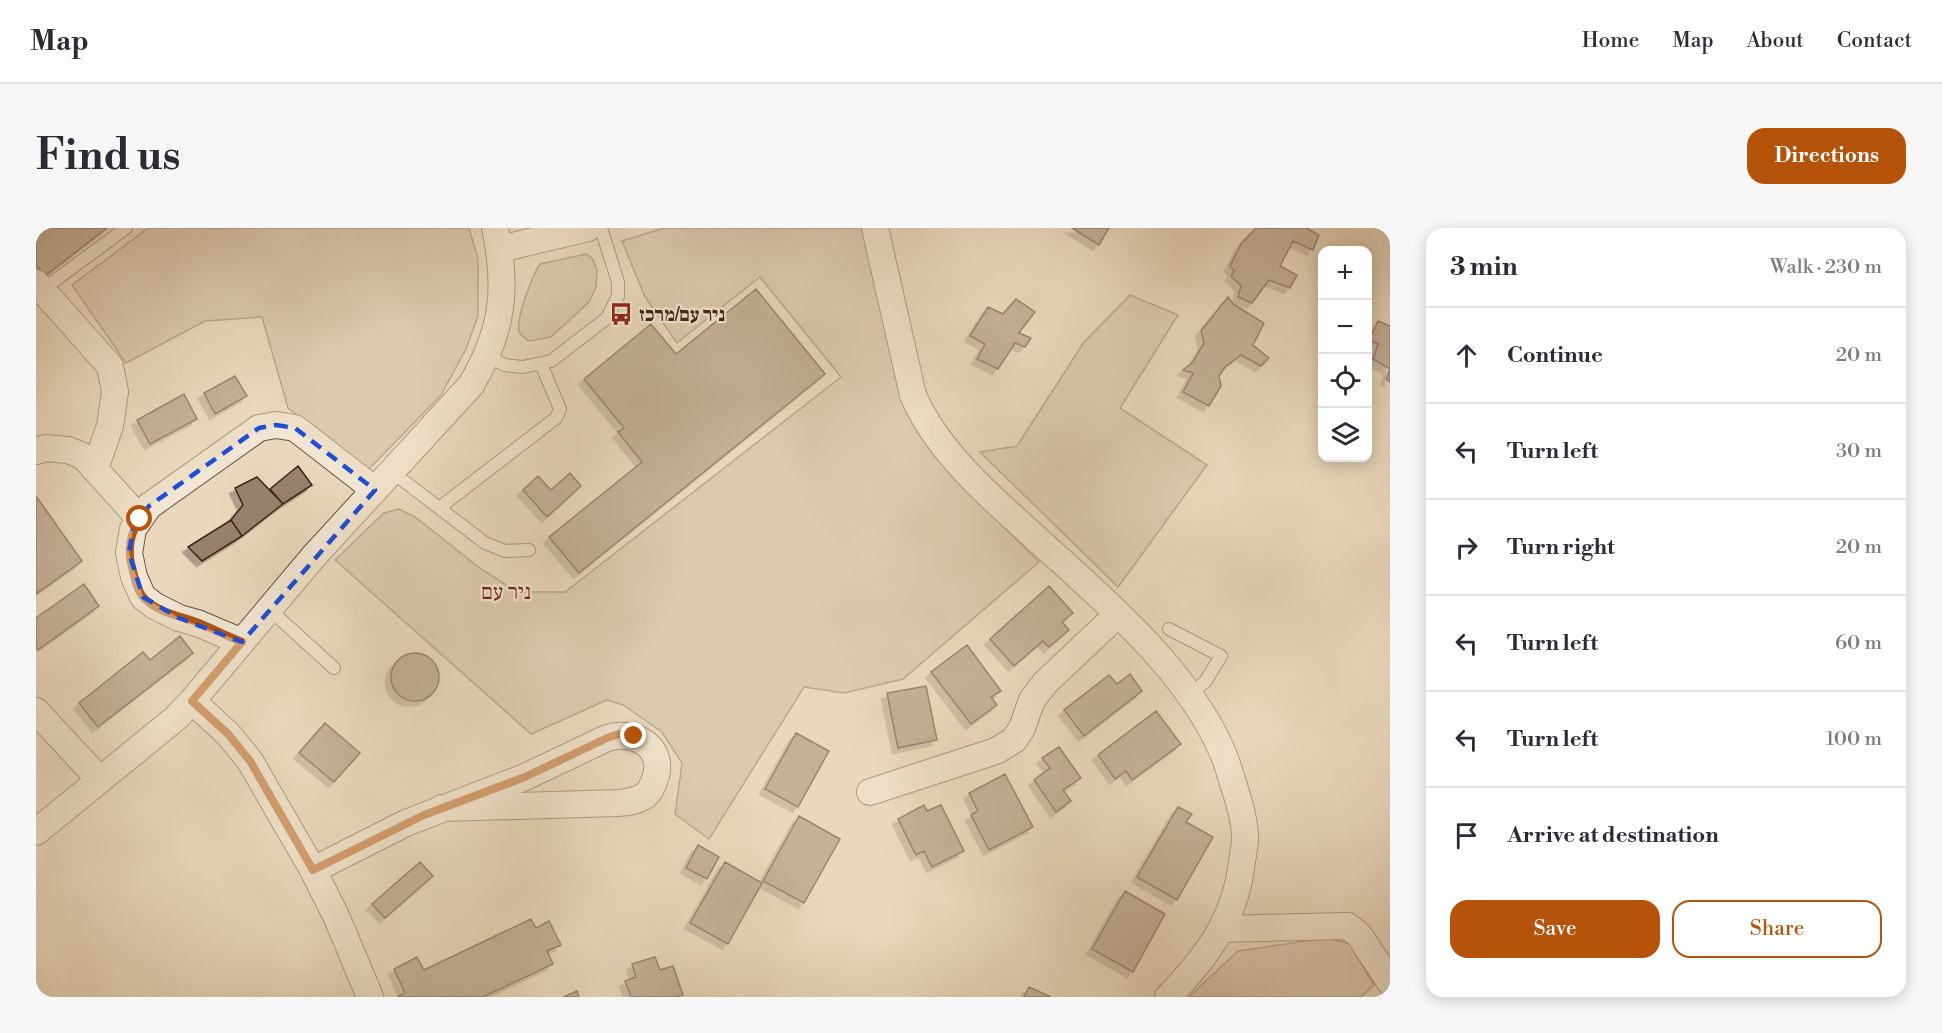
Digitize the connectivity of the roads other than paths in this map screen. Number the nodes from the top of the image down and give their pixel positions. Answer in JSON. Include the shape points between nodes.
{"nodes":[{"id":1,"x":126,"y":228,"type":"edge"},
{"id":2,"x":588,"y":228,"type":"edge"},
{"id":3,"x":601,"y":228,"type":"edge"},
{"id":4,"x":874,"y":228,"type":"edge"},
{"id":5,"x":497,"y":239,"type":"edge"},
{"id":6,"x":39,"y":286,"type":"edge"},
{"id":7,"x":488,"y":356,"type":"junction"},
{"id":8,"x":541,"y":364,"type":"junction"},
{"id":9,"x":36,"y":451,"type":"edge"},
{"id":10,"x":95,"y":470,"type":"junction"},
{"id":11,"x":383,"y":481,"type":"junction"},
{"id":12,"x":439,"y":508,"type":"junction"},
{"id":13,"x":140,"y":519,"type":"junction"},
{"id":14,"x":529,"y":550,"type":"dead end"},
{"id":15,"x":269,"y":609,"type":"junction"},
{"id":16,"x":1118,"y":614,"type":"junction"},
{"id":17,"x":1169,"y":629,"type":"dead end"},
{"id":18,"x":242,"y":642,"type":"junction"},
{"id":19,"x":334,"y":668,"type":"dead end"},
{"id":20,"x":1188,"y":695,"type":"junction"},
{"id":21,"x":192,"y":701,"type":"junction"},
{"id":22,"x":36,"y":711,"type":"edge"},
{"id":23,"x":100,"y":780,"type":"junction"},
{"id":24,"x":870,"y":792,"type":"dead end"},
{"id":25,"x":442,"y":808,"type":"junction"},
{"id":26,"x":36,"y":832,"type":"edge"},
{"id":27,"x":313,"y":870,"type":"junction"},
{"id":28,"x":1222,"y":929,"type":"junction"},
{"id":29,"x":1390,"y":982,"type":"edge"},
{"id":30,"x":370,"y":997,"type":"edge"},
{"id":31,"x":1168,"y":997,"type":"edge"}],
"edges":[{"from":1,"to":6,"type":"lane"},
{"from":2,"to":5,"type":"street"},
{"from":3,"to":8,"type":"lane","via":[[618,282],[614,307],[607,318],[551,361]]},
{"from":4,"to":16,"type":"street","via":[[913,395],[923,418],[993,499]]},
{"from":5,"to":7,"type":"street","via":[[501,306]]},
{"from":6,"to":10,"type":"street","via":[[110,366],[115,392],[112,415]]},
{"from":7,"to":8,"type":"lane","via":[[504,365]]},
{"from":7,"to":11,"type":"street","via":[[471,385]]},
{"from":8,"to":12,"type":"lane","via":[[560,409],[556,418]]},
{"from":9,"to":10,"type":"street","via":[[68,450],[83,456]]},
{"from":10,"to":13,"type":"street"},
{"from":11,"to":12,"type":"lane"},
{"from":11,"to":13,"type":"street","via":[[295,428],[276,425],[259,428],[149,506]]},
{"from":11,"to":15,"type":"street"},
{"from":12,"to":14,"type":"lane","via":[[484,543],[506,551]]},
{"from":13,"to":18,"type":"street","via":[[133,529],[129,553],[142,597],[179,618]]},
{"from":15,"to":18,"type":"street"},
{"from":15,"to":19,"type":"lane"},
{"from":16,"to":20,"type":"street","via":[[1167,664]]},
{"from":16,"to":24,"type":"street","via":[[1045,683],[1032,700],[1014,740],[996,751]]},
{"from":17,"to":20,"type":"lane","via":[[1221,656],[1205,682]]},
{"from":18,"to":21,"type":"street"},
{"from":20,"to":28,"type":"street","via":[[1222,751],[1245,834],[1241,878]]},
{"from":21,"to":23,"type":"street"},
{"from":21,"to":27,"type":"street","via":[[250,761]]},
{"from":22,"to":23,"type":"street"},
{"from":23,"to":26,"type":"street"},
{"from":25,"to":25,"type":"street","via":[[636,801],[652,786],[657,765],[645,742],[619,734],[525,777]]},
{"from":25,"to":27,"type":"street"},
{"from":27,"to":30,"type":"street"},
{"from":28,"to":29,"type":"street","via":[[1348,926],[1359,935]]},
{"from":28,"to":31,"type":"street"}]}
